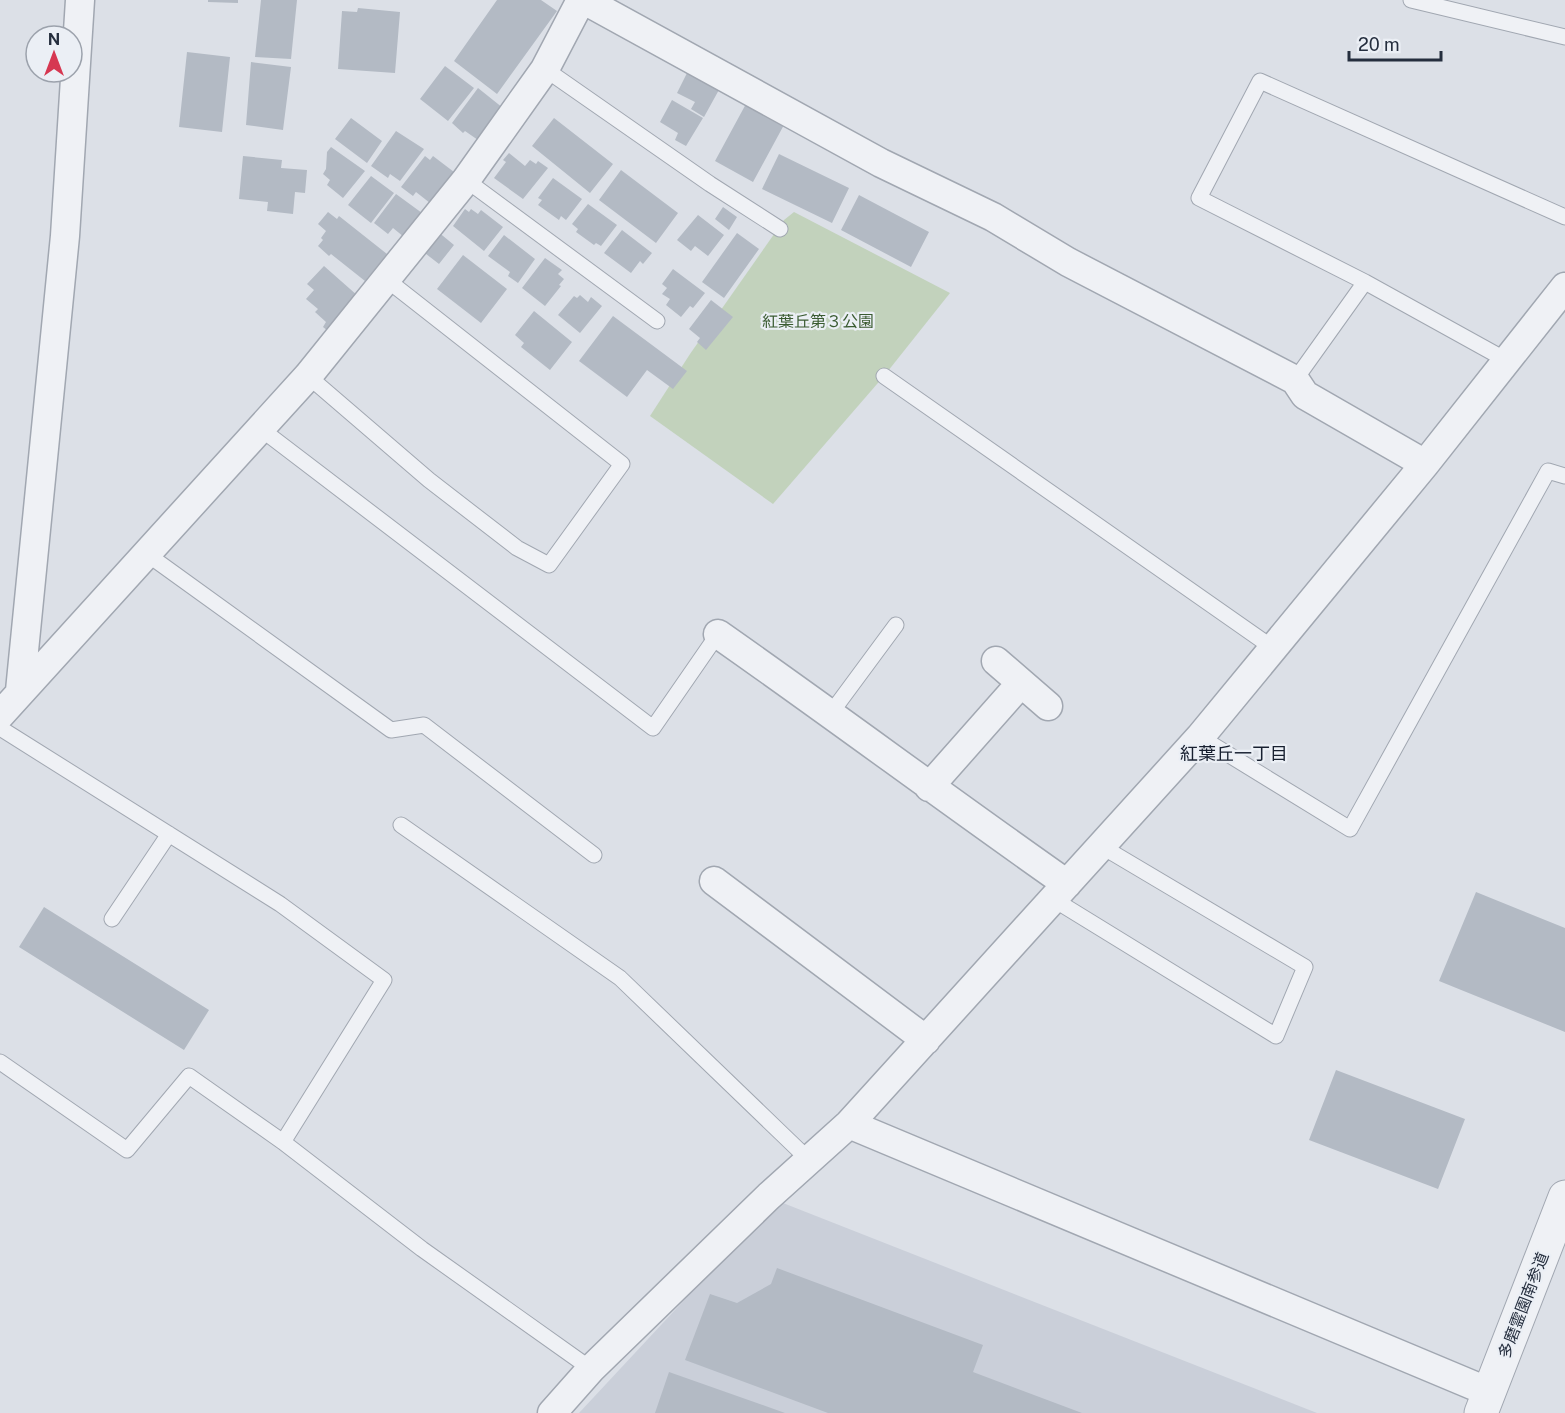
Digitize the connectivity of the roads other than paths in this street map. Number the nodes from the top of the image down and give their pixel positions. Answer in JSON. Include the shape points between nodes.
{"nodes":[{"id":1,"x":80,"y":0,"type":"edge"},
{"id":2,"x":582,"y":0,"type":"edge"},
{"id":3,"x":1411,"y":0,"type":"edge"},
{"id":4,"x":1565,"y":37,"type":"edge"},
{"id":5,"x":545,"y":69,"type":"junction"},
{"id":6,"x":466,"y":180,"type":"junction"},
{"id":7,"x":1565,"y":217,"type":"edge"},
{"id":8,"x":780,"y":229,"type":"dead end"},
{"id":9,"x":386,"y":279,"type":"junction"},
{"id":10,"x":1365,"y":282,"type":"junction"},
{"id":11,"x":1565,"y":287,"type":"edge"},
{"id":12,"x":1556,"y":314,"type":"edge"},
{"id":13,"x":657,"y":321,"type":"dead end"},
{"id":14,"x":1506,"y":360,"type":"junction"},
{"id":15,"x":309,"y":376,"type":"junction"},
{"id":16,"x":884,"y":376,"type":"dead end"},
{"id":17,"x":1295,"y":380,"type":"junction"},
{"id":18,"x":261,"y":429,"type":"junction"},
{"id":19,"x":1425,"y":464,"type":"junction"},
{"id":20,"x":1565,"y":476,"type":"edge"},
{"id":21,"x":147,"y":554,"type":"junction"},
{"id":22,"x":897,"y":625,"type":"dead end"},
{"id":23,"x":718,"y":634,"type":"joint"},
{"id":24,"x":1273,"y":648,"type":"junction"},
{"id":25,"x":996,"y":661,"type":"dead end"},
{"id":26,"x":1022,"y":683,"type":"junction"},
{"id":27,"x":20,"y":691,"type":"junction"},
{"id":28,"x":1048,"y":706,"type":"dead end"},
{"id":29,"x":831,"y":713,"type":"junction"},
{"id":30,"x":0,"y":715,"type":"edge"},
{"id":31,"x":0,"y":728,"type":"edge"},
{"id":32,"x":1200,"y":737,"type":"junction"},
{"id":33,"x":929,"y":787,"type":"junction"},
{"id":34,"x":401,"y":825,"type":"dead end"},
{"id":35,"x":169,"y":834,"type":"junction"},
{"id":36,"x":1101,"y":846,"type":"junction"},
{"id":37,"x":594,"y":855,"type":"dead end"},
{"id":38,"x":714,"y":881,"type":"dead end"},
{"id":39,"x":1060,"y":892,"type":"junction"},
{"id":40,"x":111,"y":919,"type":"dead end"},
{"id":41,"x":926,"y":1040,"type":"junction"},
{"id":42,"x":0,"y":1062,"type":"edge"},
{"id":43,"x":849,"y":1124,"type":"junction"},
{"id":44,"x":283,"y":1142,"type":"junction"},
{"id":45,"x":809,"y":1160,"type":"junction"},
{"id":46,"x":1565,"y":1197,"type":"edge"},
{"id":47,"x":591,"y":1369,"type":"junction"},
{"id":48,"x":1485,"y":1403,"type":"edge"},
{"id":49,"x":552,"y":1413,"type":"edge"}],
"edges":[{"from":1,"to":27,"type":"street","via":[[65,236]]},
{"from":2,"to":5,"type":"street"},
{"from":2,"to":17,"type":"street","via":[[881,163],[993,217],[1068,262]]},
{"from":3,"to":4,"type":"lane"},
{"from":5,"to":6,"type":"street"},
{"from":5,"to":8,"type":"lane"},
{"from":6,"to":9,"type":"street"},
{"from":6,"to":13,"type":"lane"},
{"from":7,"to":10,"type":"lane","via":[[1260,81],[1199,198]]},
{"from":9,"to":15,"type":"street"},
{"from":9,"to":15,"type":"lane","via":[[622,464],[549,565],[517,548],[429,480]]},
{"from":10,"to":14,"type":"lane"},
{"from":10,"to":17,"type":"lane"},
{"from":11,"to":12,"type":"street"},
{"from":12,"to":14,"type":"street"},
{"from":14,"to":19,"type":"street"},
{"from":15,"to":18,"type":"street"},
{"from":16,"to":24,"type":"lane"},
{"from":17,"to":19,"type":"street","via":[[1305,395]]},
{"from":18,"to":21,"type":"street"},
{"from":18,"to":23,"type":"lane","via":[[653,728]]},
{"from":19,"to":24,"type":"street"},
{"from":20,"to":32,"type":"lane","via":[[1548,471],[1350,829]]},
{"from":21,"to":27,"type":"street"},
{"from":21,"to":37,"type":"lane","via":[[390,730],[424,725]]},
{"from":22,"to":29,"type":"lane"},
{"from":23,"to":29,"type":"street"},
{"from":24,"to":32,"type":"street"},
{"from":25,"to":26,"type":"street"},
{"from":26,"to":28,"type":"street"},
{"from":26,"to":33,"type":"street"},
{"from":27,"to":30,"type":"street"},
{"from":29,"to":33,"type":"street"},
{"from":31,"to":35,"type":"lane"},
{"from":32,"to":36,"type":"street"},
{"from":33,"to":39,"type":"street"},
{"from":34,"to":45,"type":"lane","via":[[620,978]]},
{"from":35,"to":40,"type":"lane"},
{"from":35,"to":44,"type":"lane","via":[[280,904],[384,980]]},
{"from":36,"to":39,"type":"street"},
{"from":36,"to":39,"type":"lane","via":[[1305,967],[1276,1036]]},
{"from":38,"to":41,"type":"street"},
{"from":39,"to":41,"type":"street"},
{"from":41,"to":43,"type":"street"},
{"from":42,"to":44,"type":"lane","via":[[127,1150],[189,1076]]},
{"from":43,"to":45,"type":"street"},
{"from":43,"to":48,"type":"street"},
{"from":44,"to":47,"type":"lane","via":[[422,1249]]},
{"from":45,"to":47,"type":"street"},
{"from":46,"to":48,"type":"street","name":"多磨霊園南参道"},
{"from":47,"to":49,"type":"street"}]}
